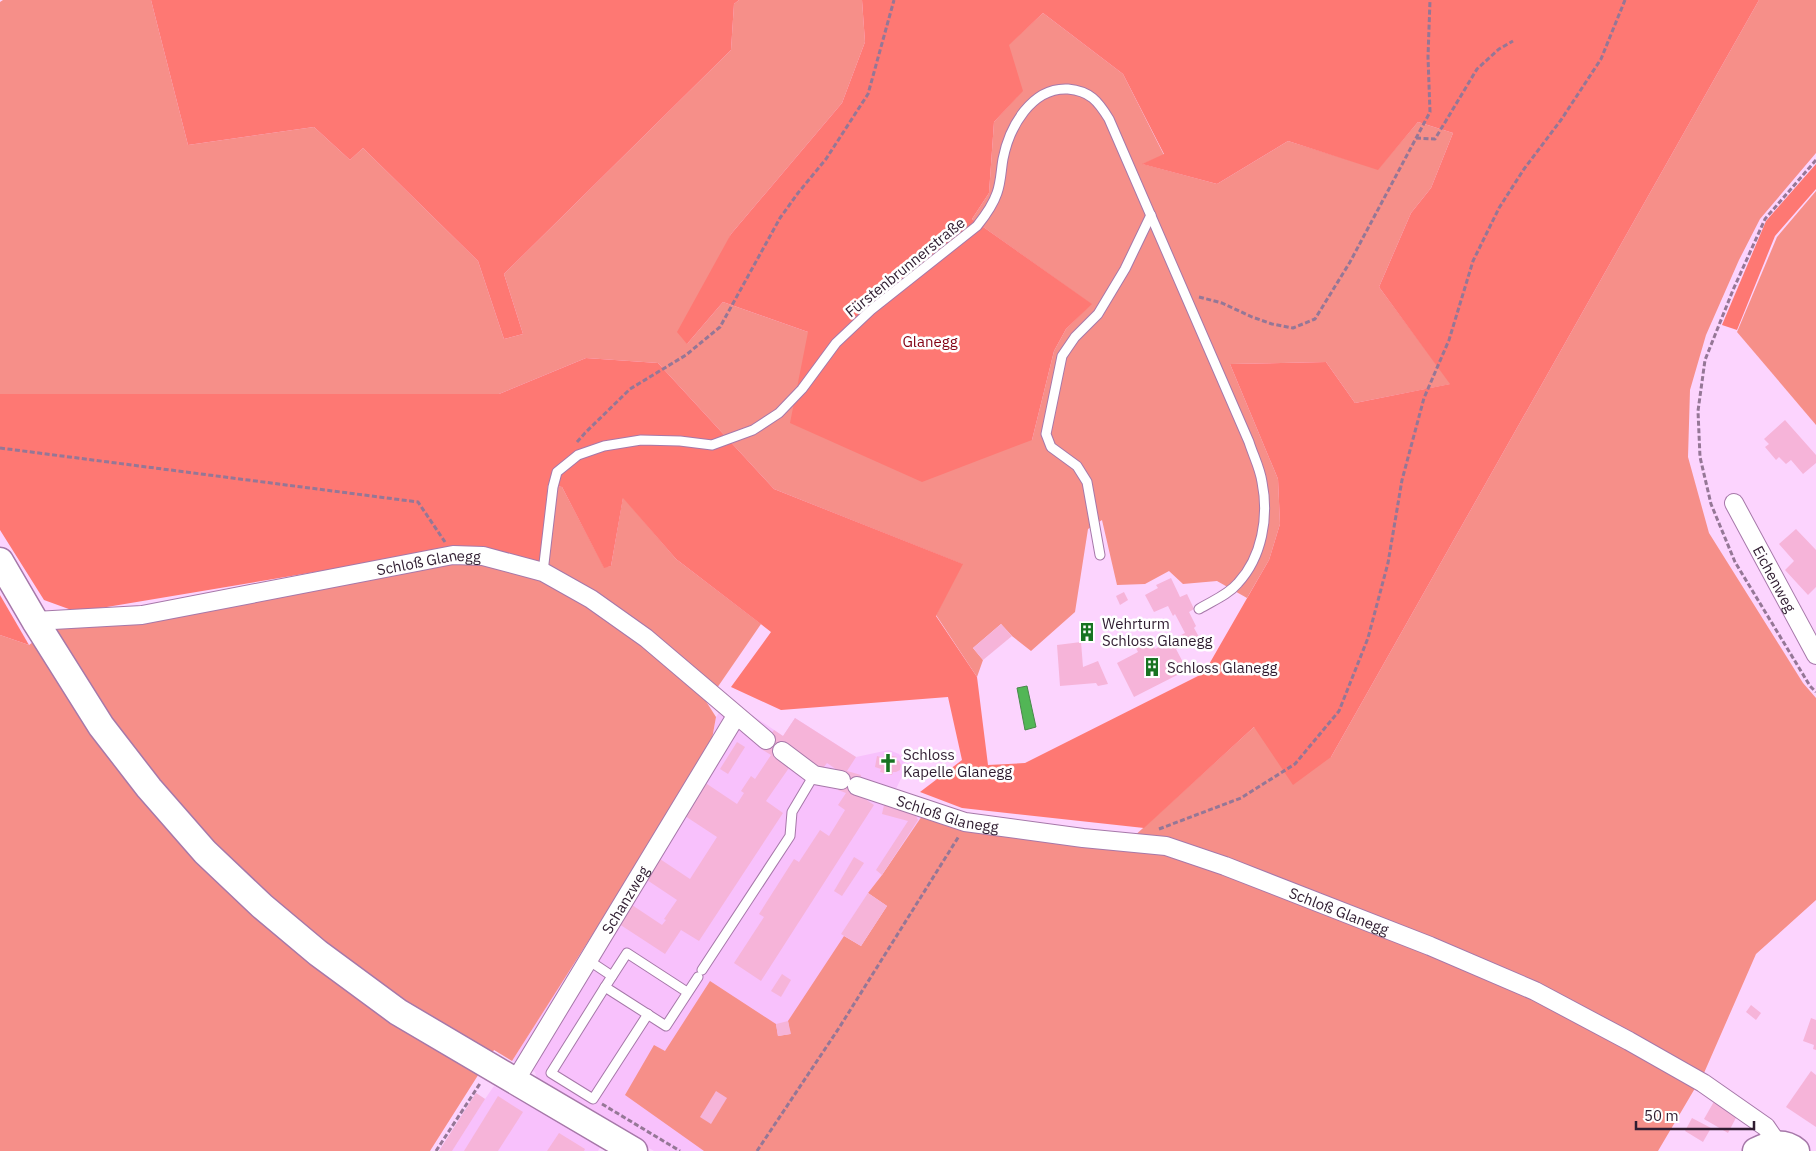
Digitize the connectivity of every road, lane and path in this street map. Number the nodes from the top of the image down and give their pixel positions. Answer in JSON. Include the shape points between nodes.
{"nodes":[{"id":1,"x":894,"y":0,"type":"edge"},
{"id":2,"x":1430,"y":0,"type":"edge"},
{"id":3,"x":1624,"y":0,"type":"edge"},
{"id":4,"x":1513,"y":41,"type":"dead end"},
{"id":5,"x":1416,"y":138,"type":"junction"},
{"id":6,"x":1816,"y":160,"type":"edge"},
{"id":7,"x":1151,"y":215,"type":"junction"},
{"id":8,"x":1185,"y":294,"type":"junction"},
{"id":9,"x":575,"y":446,"type":"dead end"},
{"id":10,"x":0,"y":448,"type":"edge"},
{"id":11,"x":1734,"y":502,"type":"dead end"},
{"id":12,"x":1100,"y":554,"type":"dead end"},
{"id":13,"x":453,"y":555,"type":"junction"},
{"id":14,"x":0,"y":561,"type":"edge"},
{"id":15,"x":543,"y":572,"type":"junction"},
{"id":16,"x":1199,"y":609,"type":"dead end"},
{"id":17,"x":35,"y":621,"type":"junction"},
{"id":18,"x":1816,"y":655,"type":"edge"},
{"id":19,"x":1816,"y":692,"type":"edge"},
{"id":20,"x":736,"y":716,"type":"junction"},
{"id":21,"x":766,"y":740,"type":"dead end"},
{"id":22,"x":782,"y":751,"type":"dead end"},
{"id":23,"x":814,"y":775,"type":"junction"},
{"id":24,"x":965,"y":822,"type":"junction"},
{"id":25,"x":1123,"y":842,"type":"junction"},
{"id":26,"x":594,"y":964,"type":"dead end"},
{"id":27,"x":612,"y":976,"type":"junction"},
{"id":28,"x":605,"y":987,"type":"junction"},
{"id":29,"x":687,"y":992,"type":"junction"},
{"id":30,"x":648,"y":1014,"type":"junction"},
{"id":31,"x":491,"y":1067,"type":"junction"},
{"id":32,"x":515,"y":1081,"type":"junction"},
{"id":33,"x":593,"y":1099,"type":"junction"},
{"id":34,"x":1776,"y":1148,"type":"edge"},
{"id":35,"x":436,"y":1151,"type":"edge"},
{"id":36,"x":634,"y":1151,"type":"edge"},
{"id":37,"x":680,"y":1151,"type":"edge"},
{"id":38,"x":757,"y":1151,"type":"edge"}],
"edges":[{"from":1,"to":9,"type":"path","via":[[868,94],[826,159],[780,218],[720,327],[686,355],[630,389]]},
{"from":2,"to":5,"type":"path","via":[[1430,112]]},
{"from":3,"to":25,"type":"path","via":[[1601,59],[1504,200],[1473,261],[1449,340],[1424,398],[1402,480],[1388,563],[1368,638],[1339,711],[1295,764],[1241,798]]},
{"from":4,"to":5,"type":"path","via":[[1498,49],[1477,69],[1435,139]]},
{"from":5,"to":8,"type":"path","via":[[1350,262],[1315,319],[1293,328],[1272,324],[1222,303]]},
{"from":6,"to":19,"type":"path","via":[[1765,219],[1705,360],[1698,411],[1700,458],[1711,504],[1736,562]]},
{"from":7,"to":8,"type":"lane","name":"Fürstenbrunnerstraße"},
{"from":7,"to":12,"type":"lane","via":[[1125,269],[1098,314],[1062,356],[1046,434],[1052,447],[1077,466],[1087,482]]},
{"from":7,"to":15,"type":"lane","name":"Fürstenbrunnerstraße","via":[[1101,105],[1089,94],[1077,90],[1047,92],[1020,115],[1003,158],[997,193],[977,226],[836,342],[802,389],[779,413],[753,430],[712,445],[640,440],[578,454],[557,472]]},
{"from":8,"to":16,"type":"lane","name":"Fürstenbrunnerstraße","via":[[1249,442],[1262,482],[1265,519],[1258,552],[1238,583]]},
{"from":10,"to":13,"type":"path","via":[[418,502]]},
{"from":11,"to":18,"type":"street","name":"Eichenweg"},
{"from":13,"to":15,"type":"street","name":"Schloß Glanegg","via":[[484,556]]},
{"from":13,"to":17,"type":"street","name":"Schloß Glanegg","via":[[142,615]]},
{"from":14,"to":17,"type":"street"},
{"from":15,"to":20,"type":"street","name":"Schloß Glanegg","via":[[591,598],[646,638]]},
{"from":17,"to":31,"type":"street","via":[[101,726],[149,788],[212,858],[318,954],[398,1012]]},
{"from":20,"to":21,"type":"street","name":"Schloß Glanegg"},
{"from":20,"to":32,"type":"street","name":"Schanzweg"},
{"from":22,"to":23,"type":"street","name":"Schloß Glanegg"},
{"from":23,"to":24,"type":"street","name":"Schloß Glanegg","via":[[849,783]]},
{"from":23,"to":29,"type":"lane","via":[[792,812],[790,836]]},
{"from":24,"to":25,"type":"street","name":"Schloß Glanegg"},
{"from":24,"to":38,"type":"path","via":[[839,1028]]},
{"from":25,"to":34,"type":"street","name":"Schloß Glanegg","via":[[1166,846],[1225,866],[1535,991],[1703,1083],[1766,1127]]},
{"from":26,"to":27,"type":"lane"},
{"from":27,"to":28,"type":"lane"},
{"from":27,"to":29,"type":"lane","via":[[627,953]]},
{"from":28,"to":30,"type":"lane"},
{"from":28,"to":33,"type":"lane","via":[[551,1073]]},
{"from":29,"to":30,"type":"lane","via":[[666,1026]]},
{"from":30,"to":33,"type":"lane"},
{"from":31,"to":32,"type":"street"},
{"from":31,"to":35,"type":"path"},
{"from":32,"to":36,"type":"street"},
{"from":33,"to":37,"type":"path"}]}
